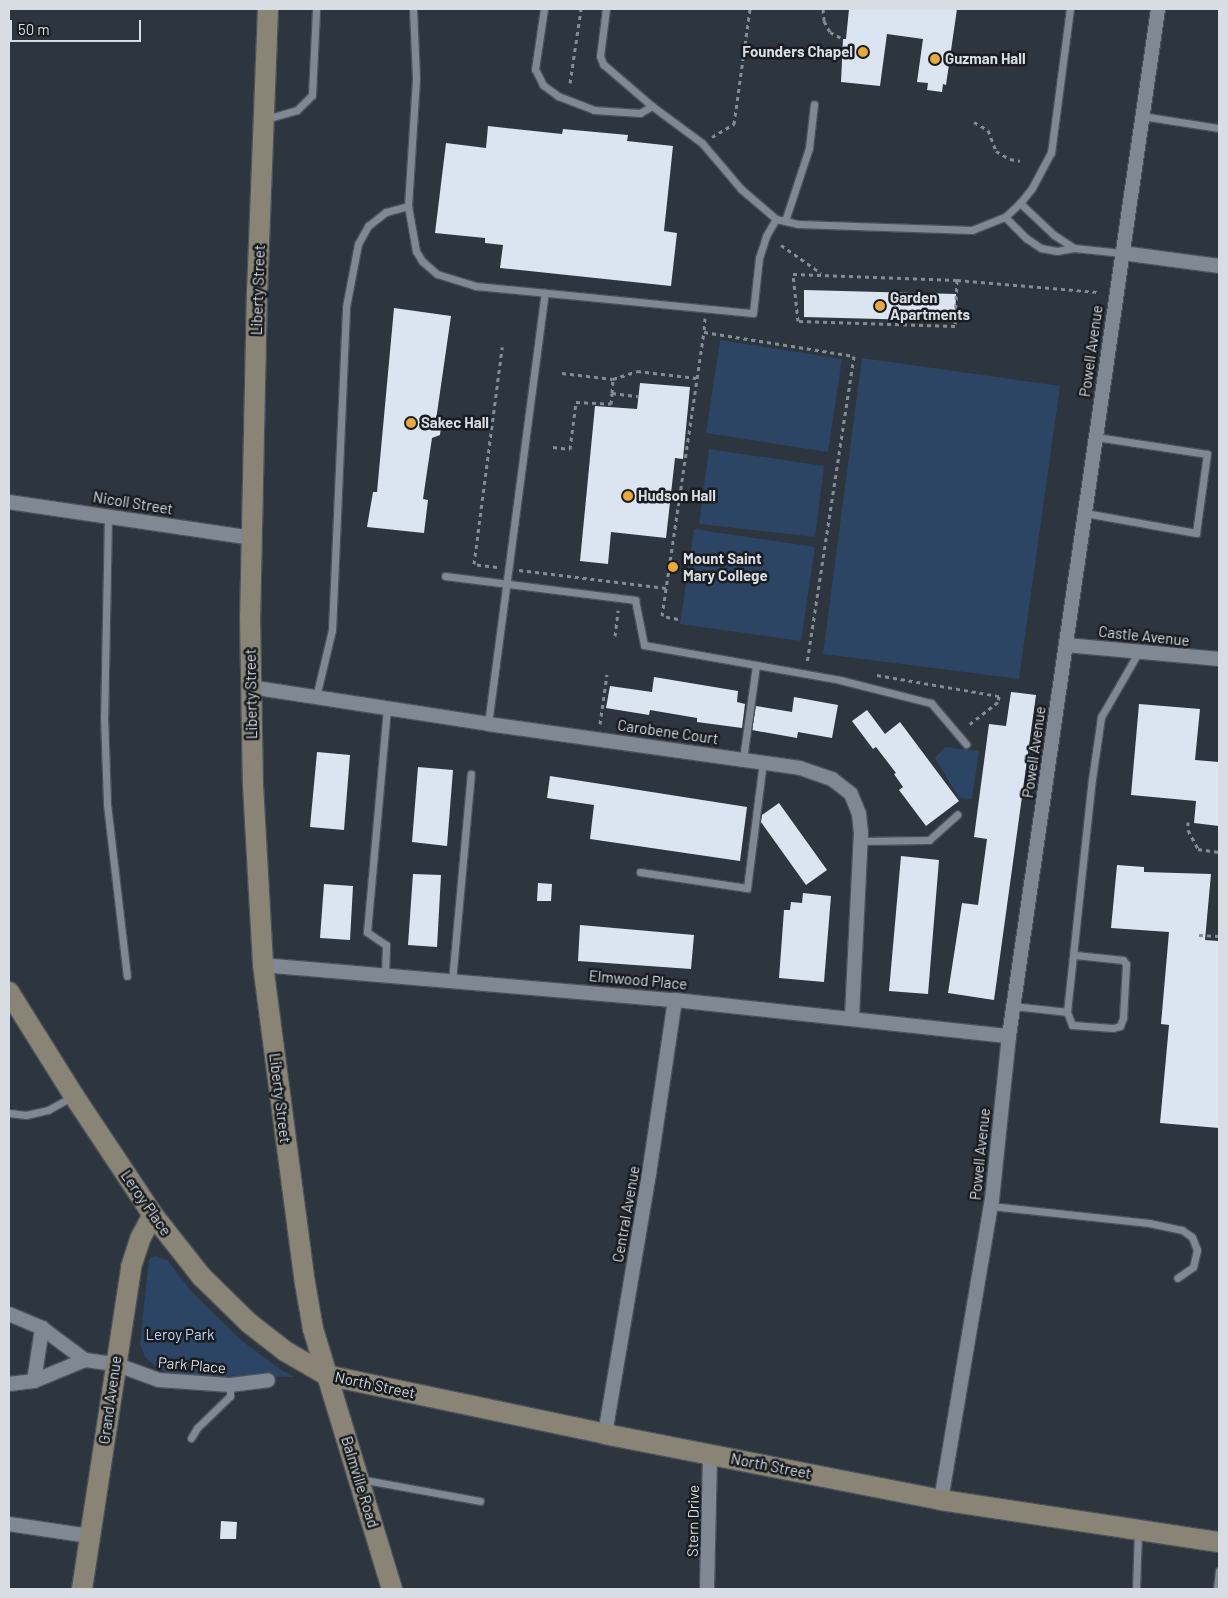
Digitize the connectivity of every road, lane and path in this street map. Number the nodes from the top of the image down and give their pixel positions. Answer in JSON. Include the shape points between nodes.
{"nodes":[{"id":1,"x":268,"y":9,"type":"edge"},
{"id":2,"x":316,"y":9,"type":"edge"},
{"id":3,"x":413,"y":9,"type":"edge"},
{"id":4,"x":544,"y":9,"type":"edge"},
{"id":5,"x":580,"y":9,"type":"edge"},
{"id":6,"x":606,"y":9,"type":"edge"},
{"id":7,"x":750,"y":9,"type":"edge"},
{"id":8,"x":823,"y":9,"type":"edge"},
{"id":9,"x":1070,"y":9,"type":"edge"},
{"id":10,"x":1158,"y":9,"type":"edge"},
{"id":11,"x":843,"y":39,"type":"dead end"},
{"id":12,"x":570,"y":83,"type":"dead end"},
{"id":13,"x":814,"y":104,"type":"dead end"},
{"id":14,"x":652,"y":106,"type":"junction"},
{"id":15,"x":1142,"y":116,"type":"junction"},
{"id":16,"x":264,"y":120,"type":"junction"},
{"id":17,"x":974,"y":122,"type":"dead end"},
{"id":18,"x":1219,"y":128,"type":"edge"},
{"id":19,"x":711,"y":137,"type":"dead end"},
{"id":20,"x":1020,"y":160,"type":"dead end"},
{"id":21,"x":1020,"y":203,"type":"junction"},
{"id":22,"x":408,"y":206,"type":"junction"},
{"id":23,"x":1005,"y":217,"type":"junction"},
{"id":24,"x":776,"y":219,"type":"junction"},
{"id":25,"x":785,"y":221,"type":"junction"},
{"id":26,"x":781,"y":245,"type":"dead end"},
{"id":27,"x":1074,"y":248,"type":"junction"},
{"id":28,"x":1122,"y":253,"type":"junction"},
{"id":29,"x":1219,"y":266,"type":"edge"},
{"id":30,"x":823,"y":274,"type":"junction"},
{"id":31,"x":957,"y":280,"type":"junction"},
{"id":32,"x":1098,"y":292,"type":"dead end"},
{"id":33,"x":545,"y":293,"type":"junction"},
{"id":34,"x":705,"y":318,"type":"dead end"},
{"id":35,"x":704,"y":332,"type":"junction"},
{"id":36,"x":562,"y":373,"type":"dead end"},
{"id":37,"x":697,"y":378,"type":"junction"},
{"id":38,"x":613,"y":379,"type":"junction"},
{"id":39,"x":612,"y":393,"type":"junction"},
{"id":40,"x":638,"y":396,"type":"dead end"},
{"id":41,"x":1096,"y":437,"type":"junction"},
{"id":42,"x":553,"y":447,"type":"dead end"},
{"id":43,"x":9,"y":502,"type":"edge"},
{"id":44,"x":1084,"y":513,"type":"junction"},
{"id":45,"x":108,"y":516,"type":"junction"},
{"id":46,"x":252,"y":538,"type":"junction"},
{"id":47,"x":445,"y":576,"type":"dead end"},
{"id":48,"x":507,"y":583,"type":"junction"},
{"id":49,"x":619,"y":606,"type":"dead end"},
{"id":50,"x":678,"y":619,"type":"dead end"},
{"id":51,"x":615,"y":636,"type":"dead end"},
{"id":52,"x":1066,"y":645,"type":"junction"},
{"id":53,"x":1138,"y":653,"type":"junction"},
{"id":54,"x":1219,"y":660,"type":"edge"},
{"id":55,"x":807,"y":664,"type":"dead end"},
{"id":56,"x":756,"y":665,"type":"junction"},
{"id":57,"x":607,"y":674,"type":"dead end"},
{"id":58,"x":250,"y":687,"type":"junction"},
{"id":59,"x":316,"y":697,"type":"junction"},
{"id":60,"x":386,"y":707,"type":"junction"},
{"id":61,"x":488,"y":724,"type":"junction"},
{"id":62,"x":609,"y":726,"type":"dead end"},
{"id":63,"x":966,"y":744,"type":"dead end"},
{"id":64,"x":743,"y":759,"type":"junction"},
{"id":65,"x":763,"y":762,"type":"junction"},
{"id":66,"x":471,"y":774,"type":"dead end"},
{"id":67,"x":957,"y":815,"type":"dead end"},
{"id":68,"x":1188,"y":822,"type":"dead end"},
{"id":69,"x":860,"y":842,"type":"junction"},
{"id":70,"x":1219,"y":852,"type":"edge"},
{"id":71,"x":640,"y":872,"type":"dead end"},
{"id":72,"x":1199,"y":935,"type":"dead end"},
{"id":73,"x":1219,"y":936,"type":"edge"},
{"id":74,"x":1075,"y":955,"type":"junction"},
{"id":75,"x":263,"y":965,"type":"junction"},
{"id":76,"x":385,"y":975,"type":"junction"},
{"id":77,"x":127,"y":976,"type":"dead end"},
{"id":78,"x":452,"y":981,"type":"junction"},
{"id":79,"x":9,"y":992,"type":"edge"},
{"id":80,"x":674,"y":1000,"type":"junction"},
{"id":81,"x":1013,"y":1006,"type":"junction"},
{"id":82,"x":1067,"y":1012,"type":"junction"},
{"id":83,"x":852,"y":1018,"type":"junction"},
{"id":84,"x":1009,"y":1036,"type":"junction"},
{"id":85,"x":74,"y":1096,"type":"junction"},
{"id":86,"x":9,"y":1113,"type":"edge"},
{"id":87,"x":991,"y":1206,"type":"junction"},
{"id":88,"x":154,"y":1215,"type":"junction"},
{"id":89,"x":1177,"y":1278,"type":"dead end"},
{"id":90,"x":9,"y":1314,"type":"edge"},
{"id":91,"x":42,"y":1328,"type":"junction"},
{"id":92,"x":85,"y":1360,"type":"junction"},
{"id":93,"x":115,"y":1364,"type":"junction"},
{"id":94,"x":326,"y":1375,"type":"junction"},
{"id":95,"x":268,"y":1380,"type":"dead end"},
{"id":96,"x":34,"y":1381,"type":"junction"},
{"id":97,"x":9,"y":1384,"type":"edge"},
{"id":98,"x":230,"y":1385,"type":"junction"},
{"id":99,"x":605,"y":1434,"type":"junction"},
{"id":100,"x":191,"y":1438,"type":"dead end"},
{"id":101,"x":710,"y":1454,"type":"junction"},
{"id":102,"x":360,"y":1479,"type":"junction"},
{"id":103,"x":940,"y":1500,"type":"junction"},
{"id":104,"x":480,"y":1501,"type":"dead end"},
{"id":105,"x":9,"y":1524,"type":"edge"},
{"id":106,"x":1138,"y":1530,"type":"junction"},
{"id":107,"x":89,"y":1536,"type":"junction"},
{"id":108,"x":1219,"y":1542,"type":"edge"},
{"id":109,"x":1219,"y":1571,"type":"edge"},
{"id":110,"x":82,"y":1589,"type":"edge"},
{"id":111,"x":392,"y":1589,"type":"edge"},
{"id":112,"x":707,"y":1589,"type":"edge"},
{"id":113,"x":1136,"y":1589,"type":"edge"},
{"id":114,"x":1217,"y":1589,"type":"edge"}],
"edges":[{"from":1,"to":16,"type":"street","name":"Liberty Street"},
{"from":2,"to":16,"type":"lane","via":[[312,95],[297,110]]},
{"from":3,"to":22,"type":"lane","via":[[416,79]]},
{"from":4,"to":14,"type":"lane","via":[[535,69],[543,86],[558,96],[594,110],[640,113]]},
{"from":5,"to":12,"type":"path"},
{"from":6,"to":14,"type":"lane","via":[[600,56],[603,64]]},
{"from":7,"to":19,"type":"path","via":[[734,124]]},
{"from":8,"to":11,"type":"path","via":[[824,21],[830,32]]},
{"from":9,"to":21,"type":"lane","via":[[1050,153],[1032,188]]},
{"from":10,"to":15,"type":"street","name":"Powell Avenue"},
{"from":13,"to":25,"type":"lane","via":[[809,148]]},
{"from":14,"to":24,"type":"lane","via":[[702,143],[741,188]]},
{"from":15,"to":18,"type":"lane"},
{"from":15,"to":28,"type":"street","name":"Powell Avenue"},
{"from":16,"to":46,"type":"street","name":"Liberty Street"},
{"from":17,"to":20,"type":"path","via":[[988,130],[996,151],[1010,159]]},
{"from":21,"to":23,"type":"lane"},
{"from":21,"to":27,"type":"lane","via":[[1054,236]]},
{"from":22,"to":33,"type":"lane","via":[[416,251],[436,274],[476,286]]},
{"from":22,"to":59,"type":"lane","via":[[386,212],[368,226],[358,244],[354,262],[346,307],[332,630]]},
{"from":23,"to":25,"type":"lane","via":[[972,230]]},
{"from":23,"to":27,"type":"lane","via":[[1041,248],[1057,251]]},
{"from":24,"to":25,"type":"lane"},
{"from":24,"to":33,"type":"lane","via":[[759,258],[753,313]]},
{"from":26,"to":30,"type":"path"},
{"from":27,"to":28,"type":"lane"},
{"from":28,"to":29,"type":"street"},
{"from":28,"to":41,"type":"street","name":"Powell Avenue"},
{"from":30,"to":31,"type":"path"},
{"from":30,"to":31,"type":"path","via":[[793,274],[798,321],[955,326]]},
{"from":31,"to":32,"type":"path"},
{"from":33,"to":48,"type":"lane"},
{"from":34,"to":35,"type":"path"},
{"from":35,"to":37,"type":"path"},
{"from":35,"to":55,"type":"path","via":[[854,356]]},
{"from":36,"to":38,"type":"path"},
{"from":37,"to":38,"type":"path","via":[[637,371]]},
{"from":37,"to":50,"type":"path","via":[[662,616]]},
{"from":38,"to":39,"type":"path"},
{"from":39,"to":40,"type":"path"},
{"from":39,"to":42,"type":"path","via":[[611,404],[576,402],[570,449]]},
{"from":41,"to":44,"type":"street","name":"Powell Avenue"},
{"from":41,"to":44,"type":"lane","via":[[1207,454],[1196,533]]},
{"from":43,"to":45,"type":"street","name":"Nicoll Street"},
{"from":44,"to":52,"type":"street","name":"Powell Avenue"},
{"from":45,"to":46,"type":"street","name":"Nicoll Street"},
{"from":45,"to":77,"type":"lane","via":[[104,716],[107,804]]},
{"from":46,"to":58,"type":"street","name":"Liberty Street"},
{"from":47,"to":48,"type":"lane"},
{"from":48,"to":56,"type":"lane","via":[[635,600],[644,645]]},
{"from":48,"to":61,"type":"lane"},
{"from":49,"to":51,"type":"path"},
{"from":52,"to":53,"type":"street","name":"Castle Avenue"},
{"from":52,"to":81,"type":"street","name":"Powell Avenue"},
{"from":53,"to":54,"type":"street","name":"Castle Avenue"},
{"from":53,"to":74,"type":"lane","via":[[1101,717]]},
{"from":56,"to":63,"type":"lane","via":[[840,680],[931,703]]},
{"from":56,"to":64,"type":"lane"},
{"from":57,"to":62,"type":"path","via":[[599,724]]},
{"from":58,"to":59,"type":"street","name":"Carobene Court"},
{"from":58,"to":75,"type":"street","name":"Liberty Street"},
{"from":59,"to":60,"type":"street","name":"Carobene Court"},
{"from":60,"to":61,"type":"street","name":"Carobene Court"},
{"from":60,"to":76,"type":"lane","via":[[367,932],[386,945]]},
{"from":61,"to":64,"type":"street","name":"Carobene Court"},
{"from":64,"to":65,"type":"street","name":"Carobene Court"},
{"from":65,"to":69,"type":"street","name":"Carobene Court","via":[[800,768],[832,779],[851,794],[859,814]]},
{"from":65,"to":71,"type":"lane","via":[[747,888]]},
{"from":66,"to":78,"type":"lane"},
{"from":67,"to":69,"type":"lane","via":[[930,840]]},
{"from":68,"to":70,"type":"path","via":[[1188,830],[1198,849]]},
{"from":69,"to":83,"type":"street","name":"Carobene Court"},
{"from":72,"to":73,"type":"path"},
{"from":74,"to":82,"type":"lane"},
{"from":74,"to":82,"type":"lane","via":[[1123,960],[1126,964],[1123,1018],[1120,1026],[1113,1028],[1072,1025]]},
{"from":75,"to":76,"type":"street","name":"Elmwood Place"},
{"from":75,"to":94,"type":"street","name":"Liberty Street","via":[[305,1283]]},
{"from":76,"to":78,"type":"street","name":"Elmwood Place"},
{"from":78,"to":80,"type":"street","name":"Elmwood Place"},
{"from":79,"to":85,"type":"street","name":"Leroy Place"},
{"from":80,"to":83,"type":"street","name":"Elmwood Place"},
{"from":80,"to":99,"type":"street","name":"Central Avenue","via":[[649,1174]]},
{"from":81,"to":82,"type":"lane"},
{"from":81,"to":84,"type":"street","name":"Powell Avenue"},
{"from":83,"to":84,"type":"street","name":"Elmwood Place"},
{"from":84,"to":87,"type":"street","name":"Powell Avenue"},
{"from":85,"to":86,"type":"lane","via":[[48,1110],[26,1115]]},
{"from":85,"to":88,"type":"street","name":"Leroy Place"},
{"from":87,"to":89,"type":"lane","via":[[1149,1223],[1182,1230],[1192,1237],[1197,1250],[1193,1267]]},
{"from":87,"to":103,"type":"street","name":"Powell Avenue"},
{"from":88,"to":93,"type":"street","name":"Grand Avenue","via":[[140,1239],[131,1267]]},
{"from":88,"to":94,"type":"street","name":"Leroy Place","via":[[201,1276],[248,1323],[285,1351]]},
{"from":90,"to":91,"type":"street","name":"Park Place"},
{"from":91,"to":92,"type":"street","name":"Park Place"},
{"from":91,"to":96,"type":"street"},
{"from":92,"to":93,"type":"street","name":"Park Place"},
{"from":92,"to":96,"type":"street","name":"Park Place"},
{"from":93,"to":98,"type":"street","name":"Park Place","via":[[159,1380]]},
{"from":93,"to":107,"type":"street","name":"Grand Avenue"},
{"from":94,"to":99,"type":"street","name":"North Street"},
{"from":94,"to":102,"type":"street","name":"Balmville Road"},
{"from":95,"to":98,"type":"street","name":"Park Place"},
{"from":96,"to":97,"type":"street","name":"Park Place"},
{"from":98,"to":100,"type":"lane","via":[[230,1396]]},
{"from":99,"to":101,"type":"street","name":"North Street"},
{"from":101,"to":103,"type":"street","name":"North Street"},
{"from":101,"to":112,"type":"street","name":"Stern Drive"},
{"from":102,"to":104,"type":"lane"},
{"from":102,"to":111,"type":"street","name":"Balmville Road"},
{"from":103,"to":106,"type":"street","name":"North Street"},
{"from":105,"to":107,"type":"street"},
{"from":106,"to":108,"type":"street","name":"North Street"},
{"from":106,"to":113,"type":"lane"},
{"from":107,"to":110,"type":"street","name":"Grand Avenue"},
{"from":109,"to":114,"type":"lane"}]}
